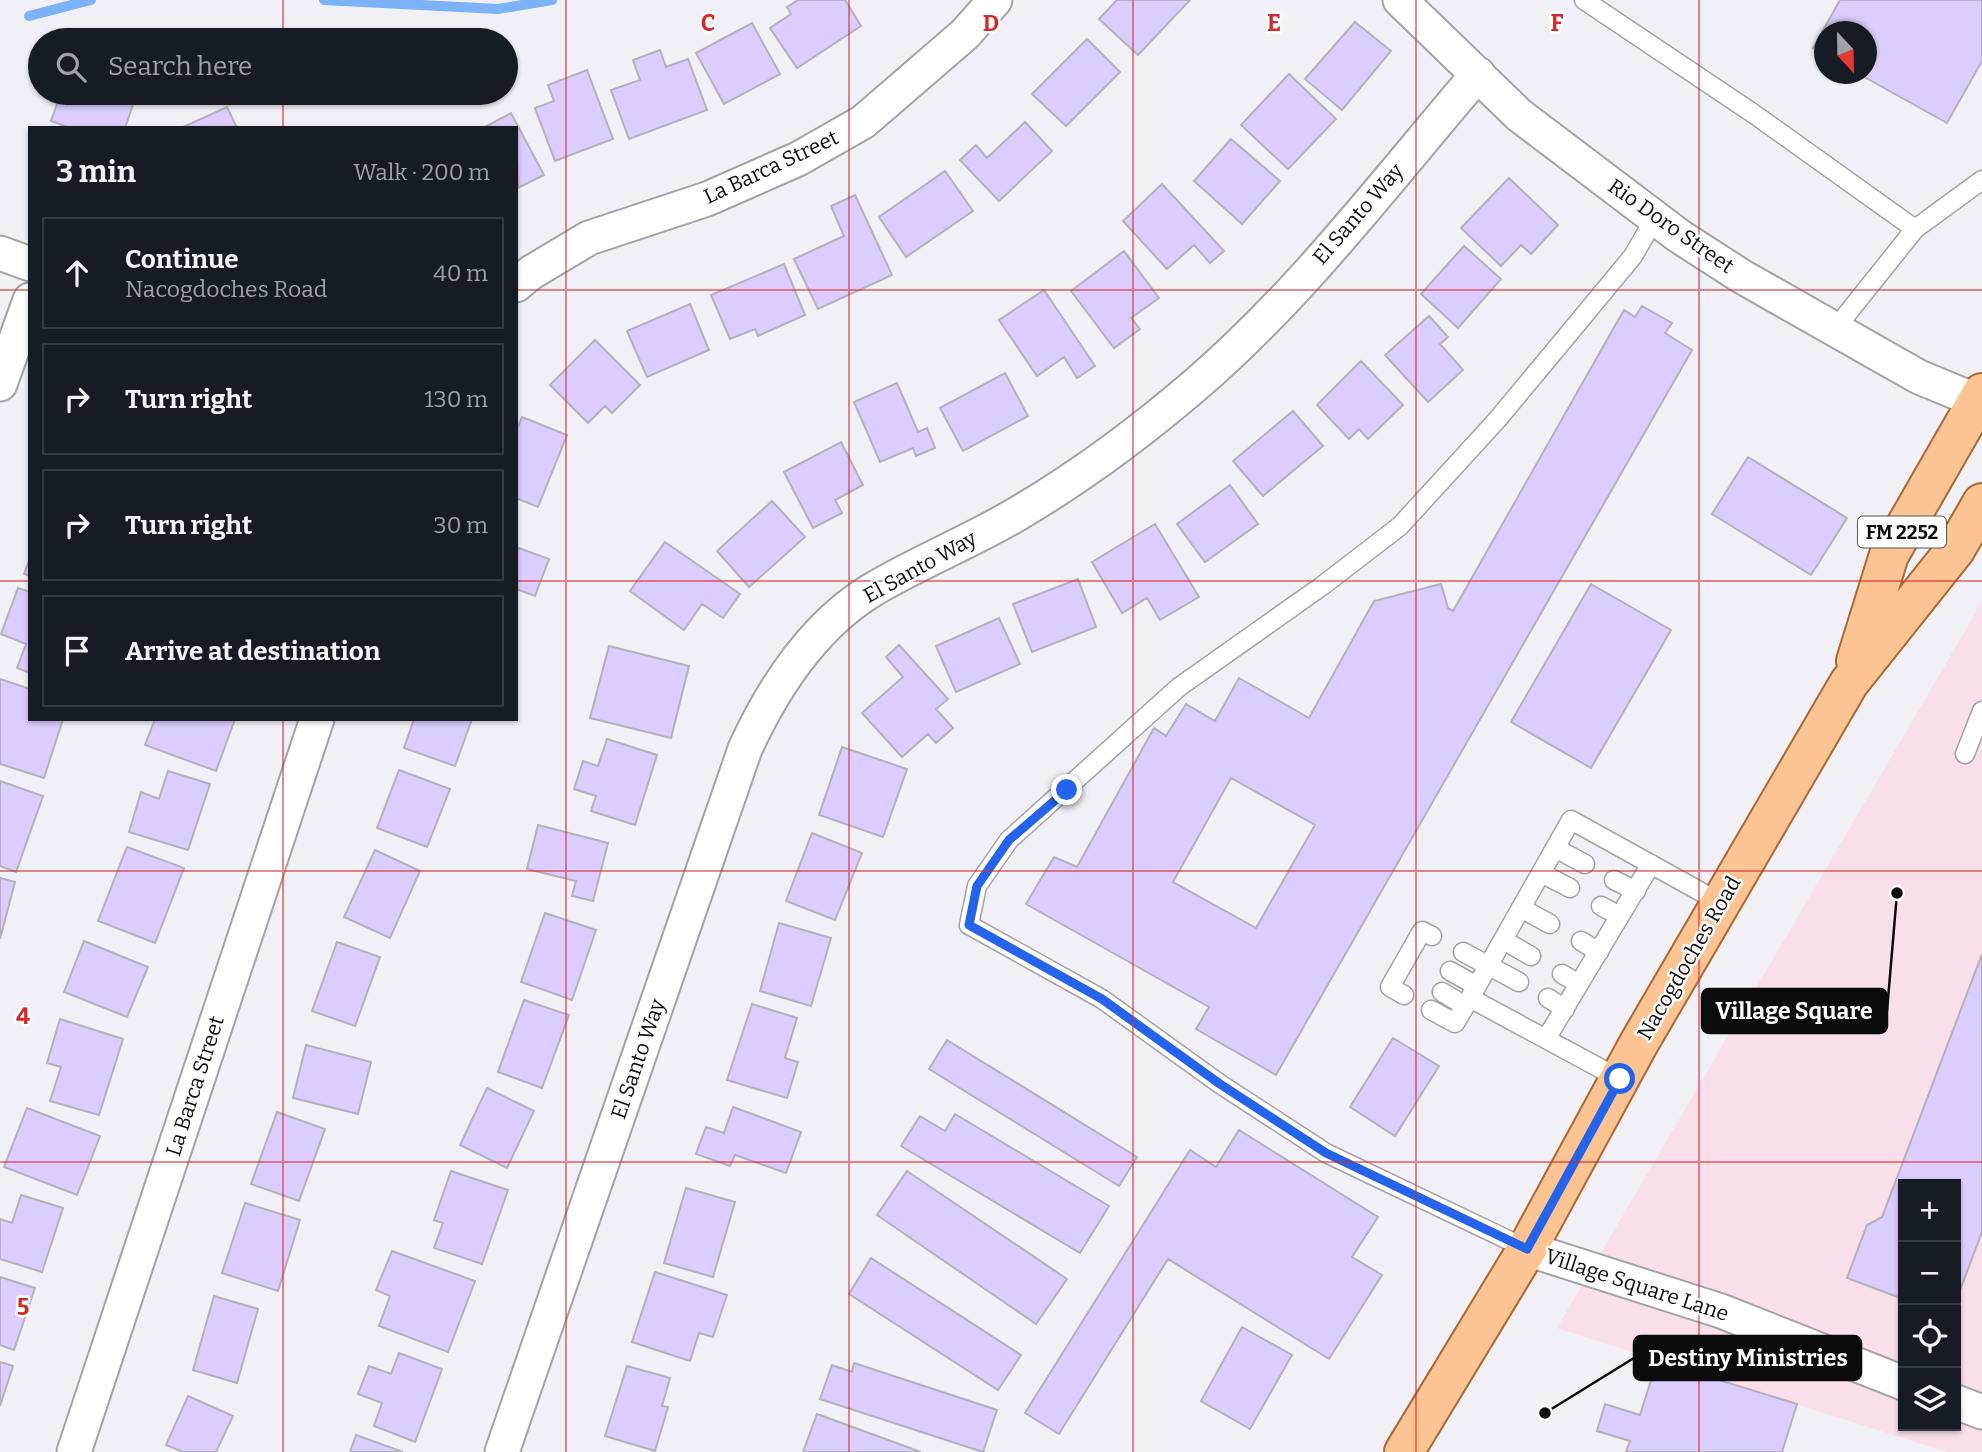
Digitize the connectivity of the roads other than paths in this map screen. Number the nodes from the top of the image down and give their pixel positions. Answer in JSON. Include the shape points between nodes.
{"nodes":[{"id":1,"x":995,"y":0,"type":"edge"},
{"id":2,"x":1400,"y":0,"type":"edge"},
{"id":3,"x":1584,"y":0,"type":"edge"},
{"id":4,"x":1478,"y":74,"type":"junction"},
{"id":5,"x":1982,"y":180,"type":"edge"},
{"id":6,"x":1655,"y":218,"type":"junction"},
{"id":7,"x":1915,"y":229,"type":"junction"},
{"id":8,"x":0,"y":253,"type":"edge"},
{"id":9,"x":28,"y":263,"type":"edge"},
{"id":10,"x":518,"y":283,"type":"edge"},
{"id":11,"x":28,"y":306,"type":"edge"},
{"id":12,"x":1835,"y":329,"type":"junction"},
{"id":13,"x":0,"y":384,"type":"edge"},
{"id":14,"x":1980,"y":397,"type":"edge"},
{"id":15,"x":1982,"y":503,"type":"edge"},
{"id":16,"x":1849,"y":683,"type":"junction"},
{"id":17,"x":1982,"y":711,"type":"edge"},
{"id":18,"x":316,"y":721,"type":"edge"},
{"id":19,"x":1965,"y":754,"type":"dead end"},
{"id":20,"x":1555,"y":848,"type":"junction"},
{"id":21,"x":1585,"y":864,"type":"dead end"},
{"id":22,"x":1651,"y":864,"type":"junction"},
{"id":23,"x":1541,"y":873,"type":"junction"},
{"id":24,"x":1614,"y":880,"type":"dead end"},
{"id":25,"x":1570,"y":888,"type":"dead end"},
{"id":26,"x":1636,"y":891,"type":"junction"},
{"id":27,"x":1721,"y":903,"type":"junction"},
{"id":28,"x":1601,"y":906,"type":"dead end"},
{"id":29,"x":1521,"y":908,"type":"junction"},
{"id":30,"x":1620,"y":916,"type":"junction"},
{"id":31,"x":1550,"y":924,"type":"dead end"},
{"id":32,"x":1432,"y":936,"type":"dead end"},
{"id":33,"x":1503,"y":940,"type":"junction"},
{"id":34,"x":1581,"y":941,"type":"dead end"},
{"id":35,"x":1599,"y":952,"type":"junction"},
{"id":36,"x":1463,"y":953,"type":"dead end"},
{"id":37,"x":1531,"y":956,"type":"dead end"},
{"id":38,"x":1489,"y":966,"type":"junction"},
{"id":39,"x":1450,"y":971,"type":"dead end"},
{"id":40,"x":1562,"y":974,"type":"dead end"},
{"id":41,"x":1518,"y":982,"type":"dead end"},
{"id":42,"x":1579,"y":984,"type":"junction"},
{"id":43,"x":1442,"y":992,"type":"dead end"},
{"id":44,"x":1404,"y":995,"type":"dead end"},
{"id":45,"x":1471,"y":997,"type":"junction"},
{"id":46,"x":1548,"y":998,"type":"dead end"},
{"id":47,"x":1564,"y":1009,"type":"junction"},
{"id":48,"x":1431,"y":1010,"type":"dead end"},
{"id":49,"x":1546,"y":1039,"type":"junction"},
{"id":50,"x":1620,"y":1079,"type":"junction"},
{"id":51,"x":1527,"y":1249,"type":"junction"},
{"id":52,"x":1898,"y":1380,"type":"edge"},
{"id":53,"x":1961,"y":1404,"type":"edge"},
{"id":54,"x":1982,"y":1412,"type":"edge"},
{"id":55,"x":74,"y":1452,"type":"edge"},
{"id":56,"x":502,"y":1452,"type":"edge"},
{"id":57,"x":1404,"y":1452,"type":"edge"}],
"edges":[{"from":1,"to":10,"type":"street","name":"La Barca Street","via":[[965,34],[863,122],[798,159],[707,199],[589,238]]},
{"from":2,"to":4,"type":"street","name":"Rio Doro Street"},
{"from":3,"to":7,"type":"lane"},
{"from":4,"to":6,"type":"street","name":"Rio Doro Street","via":[[1519,115]]},
{"from":4,"to":56,"type":"street","name":"El Santo Way","via":[[1264,320],[1195,385],[1110,455],[1017,514],[870,591],[816,638],[792,666],[745,749]]},
{"from":5,"to":7,"type":"lane"},
{"from":6,"to":12,"type":"street","name":"Rio Doro Street"},
{"from":6,"to":51,"type":"lane","via":[[1633,256],[1600,297],[1400,526],[1179,687],[1009,840],[977,886],[969,925],[1102,999],[1326,1153]]},
{"from":7,"to":12,"type":"lane"},
{"from":8,"to":9,"type":"street"},
{"from":11,"to":13,"type":"street"},
{"from":12,"to":14,"type":"street","name":"Rio Doro Street","via":[[1919,377]]},
{"from":14,"to":16,"type":"main road","name":"Nacogdoches Road","number":"FM 2252","via":[[1889,555]]},
{"from":15,"to":16,"type":"main road","name":"Nacogdoches Road","number":"FM 2252","via":[[1955,550]]},
{"from":16,"to":27,"type":"main road","name":"Nacogdoches Road","number":"FM 2252"},
{"from":17,"to":19,"type":"lane"},
{"from":18,"to":55,"type":"street","name":"La Barca Street"},
{"from":20,"to":21,"type":"lane"},
{"from":20,"to":22,"type":"lane","via":[[1571,820]]},
{"from":20,"to":23,"type":"lane"},
{"from":22,"to":26,"type":"lane"},
{"from":22,"to":27,"type":"lane"},
{"from":23,"to":25,"type":"lane"},
{"from":23,"to":29,"type":"lane"},
{"from":24,"to":26,"type":"lane"},
{"from":26,"to":30,"type":"lane"},
{"from":27,"to":50,"type":"main road","name":"Nacogdoches Road","number":"FM 2252"},
{"from":28,"to":30,"type":"lane"},
{"from":29,"to":31,"type":"lane"},
{"from":29,"to":33,"type":"lane"},
{"from":30,"to":35,"type":"lane"},
{"from":32,"to":44,"type":"lane","via":[[1422,931],[1406,971],[1390,987]]},
{"from":33,"to":37,"type":"lane"},
{"from":33,"to":38,"type":"lane"},
{"from":34,"to":35,"type":"lane"},
{"from":35,"to":42,"type":"lane"},
{"from":36,"to":38,"type":"lane"},
{"from":38,"to":41,"type":"lane"},
{"from":38,"to":45,"type":"lane"},
{"from":39,"to":45,"type":"lane"},
{"from":40,"to":42,"type":"lane"},
{"from":42,"to":47,"type":"lane"},
{"from":43,"to":45,"type":"lane"},
{"from":45,"to":48,"type":"lane","via":[[1455,1023]]},
{"from":45,"to":49,"type":"lane"},
{"from":46,"to":47,"type":"lane"},
{"from":47,"to":49,"type":"lane"},
{"from":49,"to":50,"type":"lane"},
{"from":50,"to":51,"type":"main road","name":"Nacogdoches Road","number":"FM 2252"},
{"from":51,"to":52,"type":"street","name":"Village Square Lane","via":[[1721,1311]]},
{"from":51,"to":57,"type":"main road","name":"Nacogdoches Road","number":"FM 2252"},
{"from":53,"to":54,"type":"street"}]}
